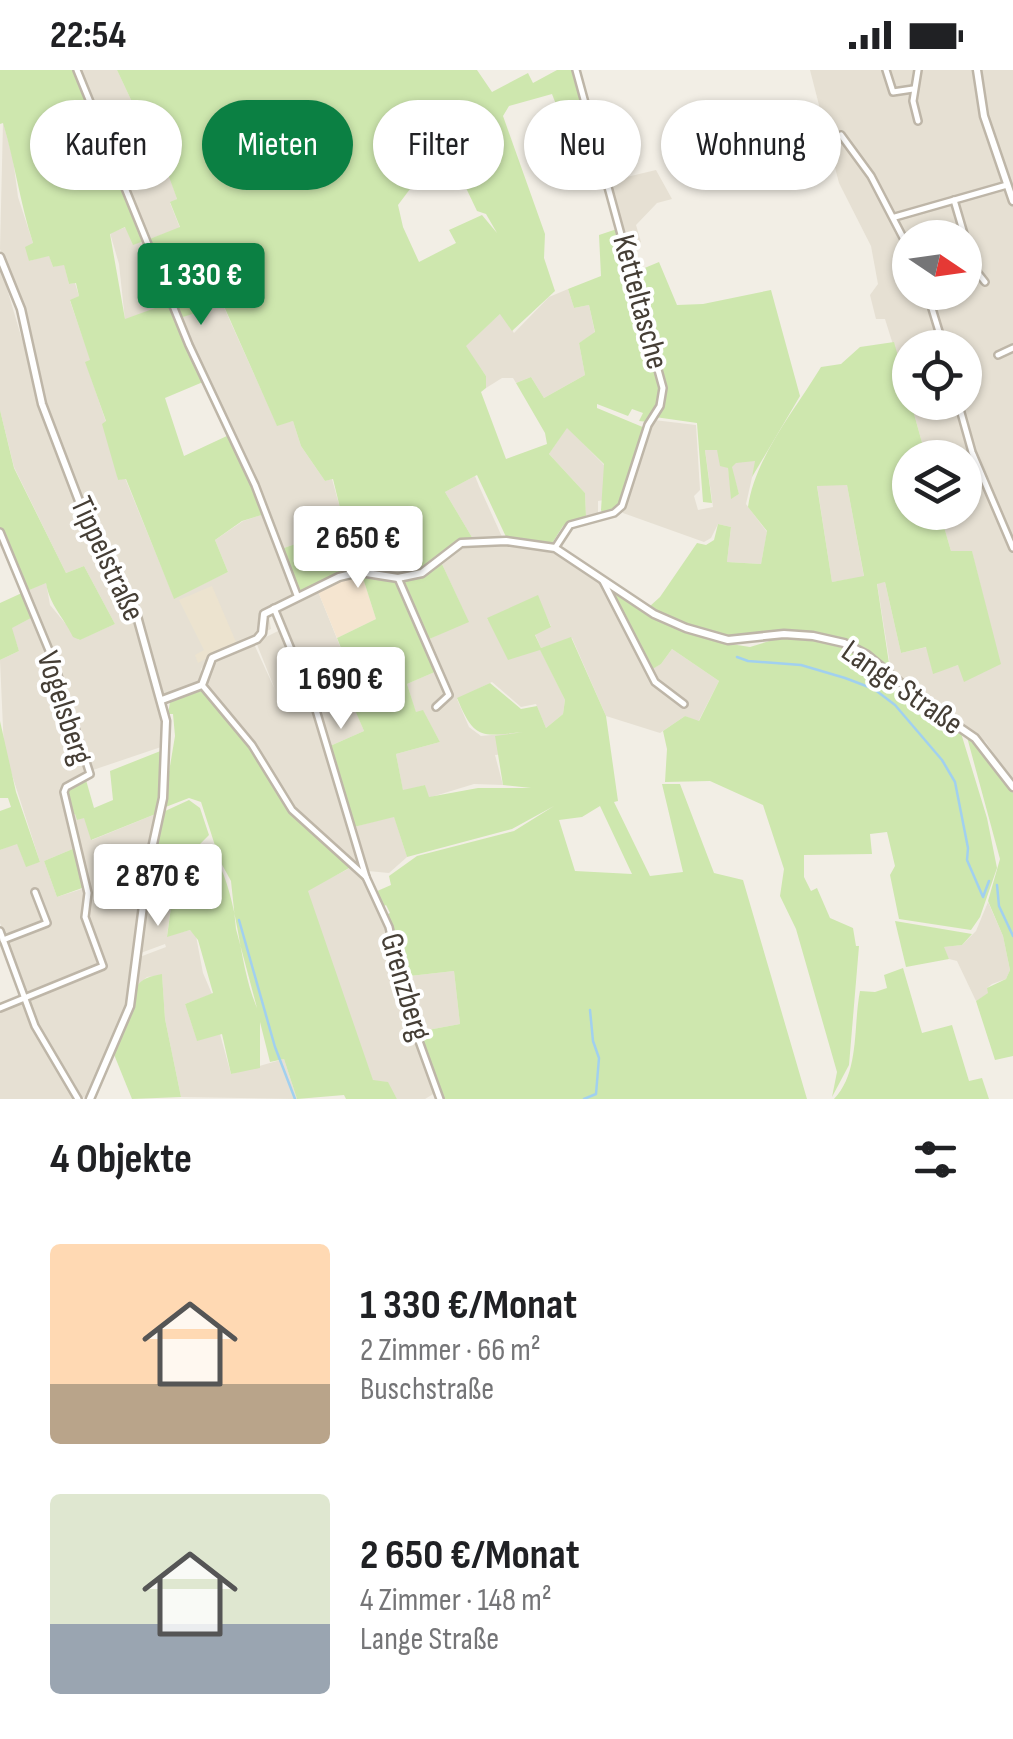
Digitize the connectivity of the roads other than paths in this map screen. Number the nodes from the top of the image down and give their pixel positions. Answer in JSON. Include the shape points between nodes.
{"nodes":[{"id":1,"x":76,"y":70,"type":"edge"},
{"id":2,"x":576,"y":70,"type":"edge"},
{"id":3,"x":886,"y":70,"type":"edge"},
{"id":4,"x":918,"y":70,"type":"edge"},
{"id":5,"x":978,"y":70,"type":"edge"},
{"id":6,"x":913,"y":89,"type":"junction"},
{"id":7,"x":918,"y":121,"type":"dead end"},
{"id":8,"x":841,"y":135,"type":"dead end"},
{"id":9,"x":1008,"y":185,"type":"junction"},
{"id":10,"x":954,"y":200,"type":"junction"},
{"id":11,"x":1013,"y":201,"type":"edge"},
{"id":12,"x":895,"y":216,"type":"junction"},
{"id":13,"x":897,"y":220,"type":"edge"},
{"id":14,"x":0,"y":257,"type":"edge"},
{"id":15,"x":985,"y":282,"type":"dead end"},
{"id":16,"x":1013,"y":348,"type":"edge"},
{"id":17,"x":998,"y":356,"type":"dead end"},
{"id":18,"x":963,"y":420,"type":"edge"},
{"id":19,"x":0,"y":532,"type":"edge"},
{"id":20,"x":555,"y":548,"type":"junction"},
{"id":21,"x":1013,"y":548,"type":"edge"},
{"id":22,"x":398,"y":578,"type":"junction"},
{"id":23,"x":603,"y":578,"type":"junction"},
{"id":24,"x":298,"y":595,"type":"junction"},
{"id":25,"x":274,"y":608,"type":"junction"},
{"id":26,"x":202,"y":685,"type":"junction"},
{"id":27,"x":162,"y":700,"type":"junction"},
{"id":28,"x":684,"y":704,"type":"dead end"},
{"id":29,"x":436,"y":707,"type":"dead end"},
{"id":30,"x":1013,"y":787,"type":"edge"},
{"id":31,"x":366,"y":877,"type":"junction"},
{"id":32,"x":35,"y":892,"type":"dead end"},
{"id":33,"x":0,"y":931,"type":"edge"},
{"id":34,"x":3,"y":940,"type":"junction"},
{"id":35,"x":23,"y":998,"type":"junction"},
{"id":36,"x":0,"y":1008,"type":"edge"},
{"id":37,"x":78,"y":1099,"type":"edge"},
{"id":38,"x":90,"y":1099,"type":"edge"},
{"id":39,"x":440,"y":1099,"type":"edge"}],
"edges":[{"from":1,"to":24,"type":"street"},
{"from":2,"to":20,"type":"street","name":"Ketteltasche","via":[[663,388],[622,506],[565,528]]},
{"from":3,"to":6,"type":"street","via":[[893,92]]},
{"from":4,"to":6,"type":"street"},
{"from":5,"to":9,"type":"street","via":[[984,116]]},
{"from":6,"to":7,"type":"street"},
{"from":8,"to":12,"type":"street"},
{"from":9,"to":10,"type":"street"},
{"from":9,"to":11,"type":"street"},
{"from":10,"to":12,"type":"street"},
{"from":10,"to":15,"type":"street","via":[[974,268]]},
{"from":12,"to":13,"type":"street"},
{"from":14,"to":27,"type":"street","name":"Tippelstraße","via":[[21,309],[56,444],[135,609]]},
{"from":16,"to":17,"type":"street"},
{"from":18,"to":21,"type":"street"},
{"from":19,"to":35,"type":"street","name":"Vogelsberg","via":[[53,660],[90,774],[64,792],[88,894],[86,917],[103,966]]},
{"from":20,"to":22,"type":"street","name":"Lange Straße","via":[[506,540],[461,543],[431,569]]},
{"from":20,"to":23,"type":"street","name":"Lange Straße"},
{"from":22,"to":24,"type":"street","name":"Lange Straße","via":[[354,573]]},
{"from":22,"to":29,"type":"street","via":[[449,696]]},
{"from":23,"to":28,"type":"street","via":[[654,682]]},
{"from":23,"to":30,"type":"street","name":"Lange Straße","via":[[654,614],[713,636],[746,641],[784,634],[844,643],[975,738]]},
{"from":24,"to":25,"type":"street","name":"Lange Straße"},
{"from":25,"to":26,"type":"street","via":[[263,616],[259,637],[212,658]]},
{"from":25,"to":31,"type":"street","name":"Grenzberg","via":[[316,710]]},
{"from":26,"to":27,"type":"street"},
{"from":26,"to":31,"type":"street","name":"Grenzberg","via":[[247,738],[292,810]]},
{"from":27,"to":38,"type":"street","name":"Tippelstraße","via":[[162,798],[130,1006]]},
{"from":31,"to":39,"type":"street","name":"Grenzberg","via":[[389,928],[406,1008]]},
{"from":32,"to":34,"type":"street","via":[[47,923]]},
{"from":33,"to":34,"type":"street"},
{"from":34,"to":35,"type":"street"},
{"from":35,"to":36,"type":"street"},
{"from":35,"to":37,"type":"street"}]}
